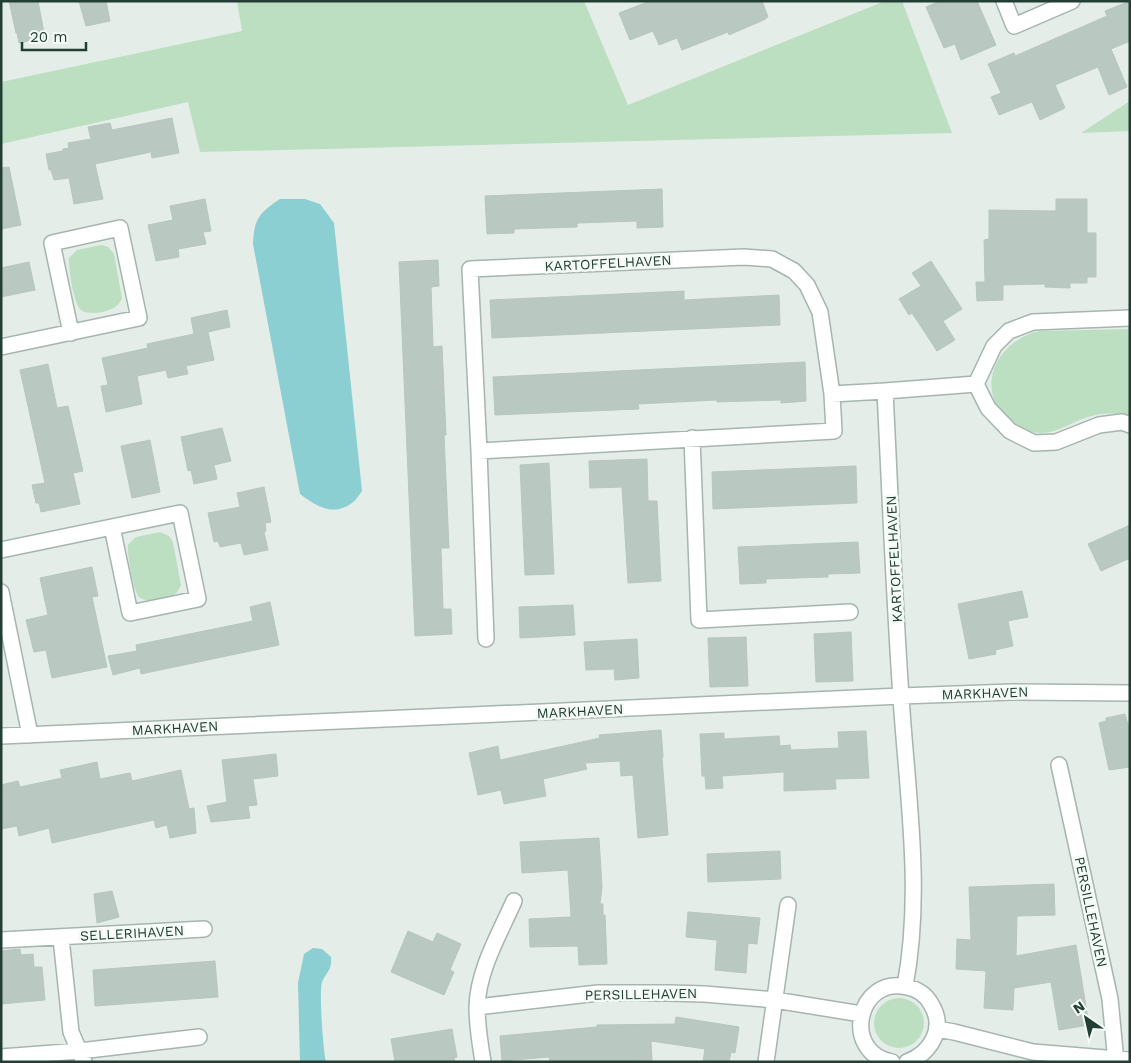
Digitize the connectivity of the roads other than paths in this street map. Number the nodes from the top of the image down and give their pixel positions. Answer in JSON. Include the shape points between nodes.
{"nodes":[{"id":1,"x":1004,"y":1,"type":"edge"},
{"id":2,"x":1072,"y":1,"type":"edge"},
{"id":3,"x":1130,"y":318,"type":"edge"},
{"id":4,"x":71,"y":332,"type":"junction"},
{"id":5,"x":1,"y":348,"type":"edge"},
{"id":6,"x":976,"y":384,"type":"junction"},
{"id":7,"x":885,"y":391,"type":"junction"},
{"id":8,"x":832,"y":394,"type":"junction"},
{"id":9,"x":1130,"y":425,"type":"edge"},
{"id":10,"x":692,"y":438,"type":"junction"},
{"id":11,"x":479,"y":451,"type":"junction"},
{"id":12,"x":112,"y":527,"type":"junction"},
{"id":13,"x":1,"y":550,"type":"edge"},
{"id":14,"x":1,"y":592,"type":"edge"},
{"id":15,"x":850,"y":612,"type":"dead end"},
{"id":16,"x":486,"y":639,"type":"dead end"},
{"id":17,"x":1130,"y":693,"type":"edge"},
{"id":18,"x":901,"y":696,"type":"junction"},
{"id":19,"x":30,"y":735,"type":"junction"},
{"id":20,"x":1,"y":736,"type":"edge"},
{"id":21,"x":1059,"y":765,"type":"dead end"},
{"id":22,"x":514,"y":901,"type":"dead end"},
{"id":23,"x":788,"y":905,"type":"dead end"},
{"id":24,"x":204,"y":929,"type":"dead end"},
{"id":25,"x":61,"y":938,"type":"junction"},
{"id":26,"x":1,"y":940,"type":"edge"},
{"id":27,"x":905,"y":986,"type":"junction"},
{"id":28,"x":775,"y":1000,"type":"junction"},
{"id":29,"x":477,"y":1007,"type":"junction"},
{"id":30,"x":861,"y":1014,"type":"junction"},
{"id":31,"x":937,"y":1029,"type":"junction"},
{"id":32,"x":199,"y":1037,"type":"dead end"},
{"id":33,"x":82,"y":1056,"type":"edge"},
{"id":34,"x":1,"y":1057,"type":"edge"},
{"id":35,"x":1120,"y":1060,"type":"edge"},
{"id":36,"x":483,"y":1062,"type":"edge"},
{"id":37,"x":766,"y":1062,"type":"edge"},
{"id":38,"x":890,"y":1062,"type":"edge"},
{"id":39,"x":907,"y":1062,"type":"edge"}],
"edges":[{"from":1,"to":2,"type":"street","via":[[1014,26]]},
{"from":3,"to":6,"type":"street","via":[[1033,322],[1010,331],[994,346]]},
{"from":4,"to":4,"type":"street","via":[[139,318],[120,228],[52,243]]},
{"from":4,"to":5,"type":"street"},
{"from":6,"to":7,"type":"street"},
{"from":6,"to":9,"type":"street","via":[[988,408],[1010,431],[1034,443],[1056,442],[1099,425],[1122,422]]},
{"from":7,"to":8,"type":"street"},
{"from":7,"to":18,"type":"street","name":"KARTOFFELHAVEN"},
{"from":8,"to":10,"type":"street","name":"KARTOFFELHAVEN","via":[[834,431]]},
{"from":8,"to":11,"type":"street","name":"KARTOFFELHAVEN","via":[[820,312],[807,285],[794,271],[772,258],[470,269]]},
{"from":10,"to":11,"type":"street","name":"KARTOFFELHAVEN"},
{"from":10,"to":15,"type":"street","via":[[699,620]]},
{"from":11,"to":16,"type":"street","name":"KARTOFFELHAVEN"},
{"from":12,"to":12,"type":"street","via":[[180,513],[198,599],[130,613]]},
{"from":12,"to":13,"type":"street"},
{"from":14,"to":19,"type":"street"},
{"from":17,"to":18,"type":"street","name":"MARKHAVEN","via":[[1012,692]]},
{"from":18,"to":19,"type":"street","name":"MARKHAVEN"},
{"from":18,"to":27,"type":"street","via":[[914,878]]},
{"from":19,"to":20,"type":"street","name":"MARKHAVEN"},
{"from":21,"to":35,"type":"street","name":"PERSILLEHAVEN","via":[[1110,999]]},
{"from":22,"to":29,"type":"street","via":[[483,971]]},
{"from":23,"to":28,"type":"street"},
{"from":24,"to":25,"type":"street","name":"SELLERIHAVEN"},
{"from":25,"to":26,"type":"street","name":"SELLERIHAVEN"},
{"from":25,"to":33,"type":"street","name":"SELLERIHAVEN","via":[[71,1032]]},
{"from":27,"to":30,"type":"street","via":[[878,992],[870,998]]},
{"from":27,"to":31,"type":"street","via":[[926,998],[935,1012]]},
{"from":28,"to":29,"type":"street","name":"PERSILLEHAVEN","via":[[704,994],[598,992]]},
{"from":28,"to":30,"type":"street","name":"PERSILLEHAVEN"},
{"from":28,"to":37,"type":"street"},
{"from":29,"to":36,"type":"street"},
{"from":30,"to":38,"type":"street","via":[[865,1043],[871,1052]]},
{"from":31,"to":35,"type":"street","name":"PERSILLEHAVEN","via":[[1033,1052]]},
{"from":31,"to":39,"type":"street","via":[[924,1053]]},
{"from":32,"to":33,"type":"street"},
{"from":33,"to":34,"type":"street"}]}
